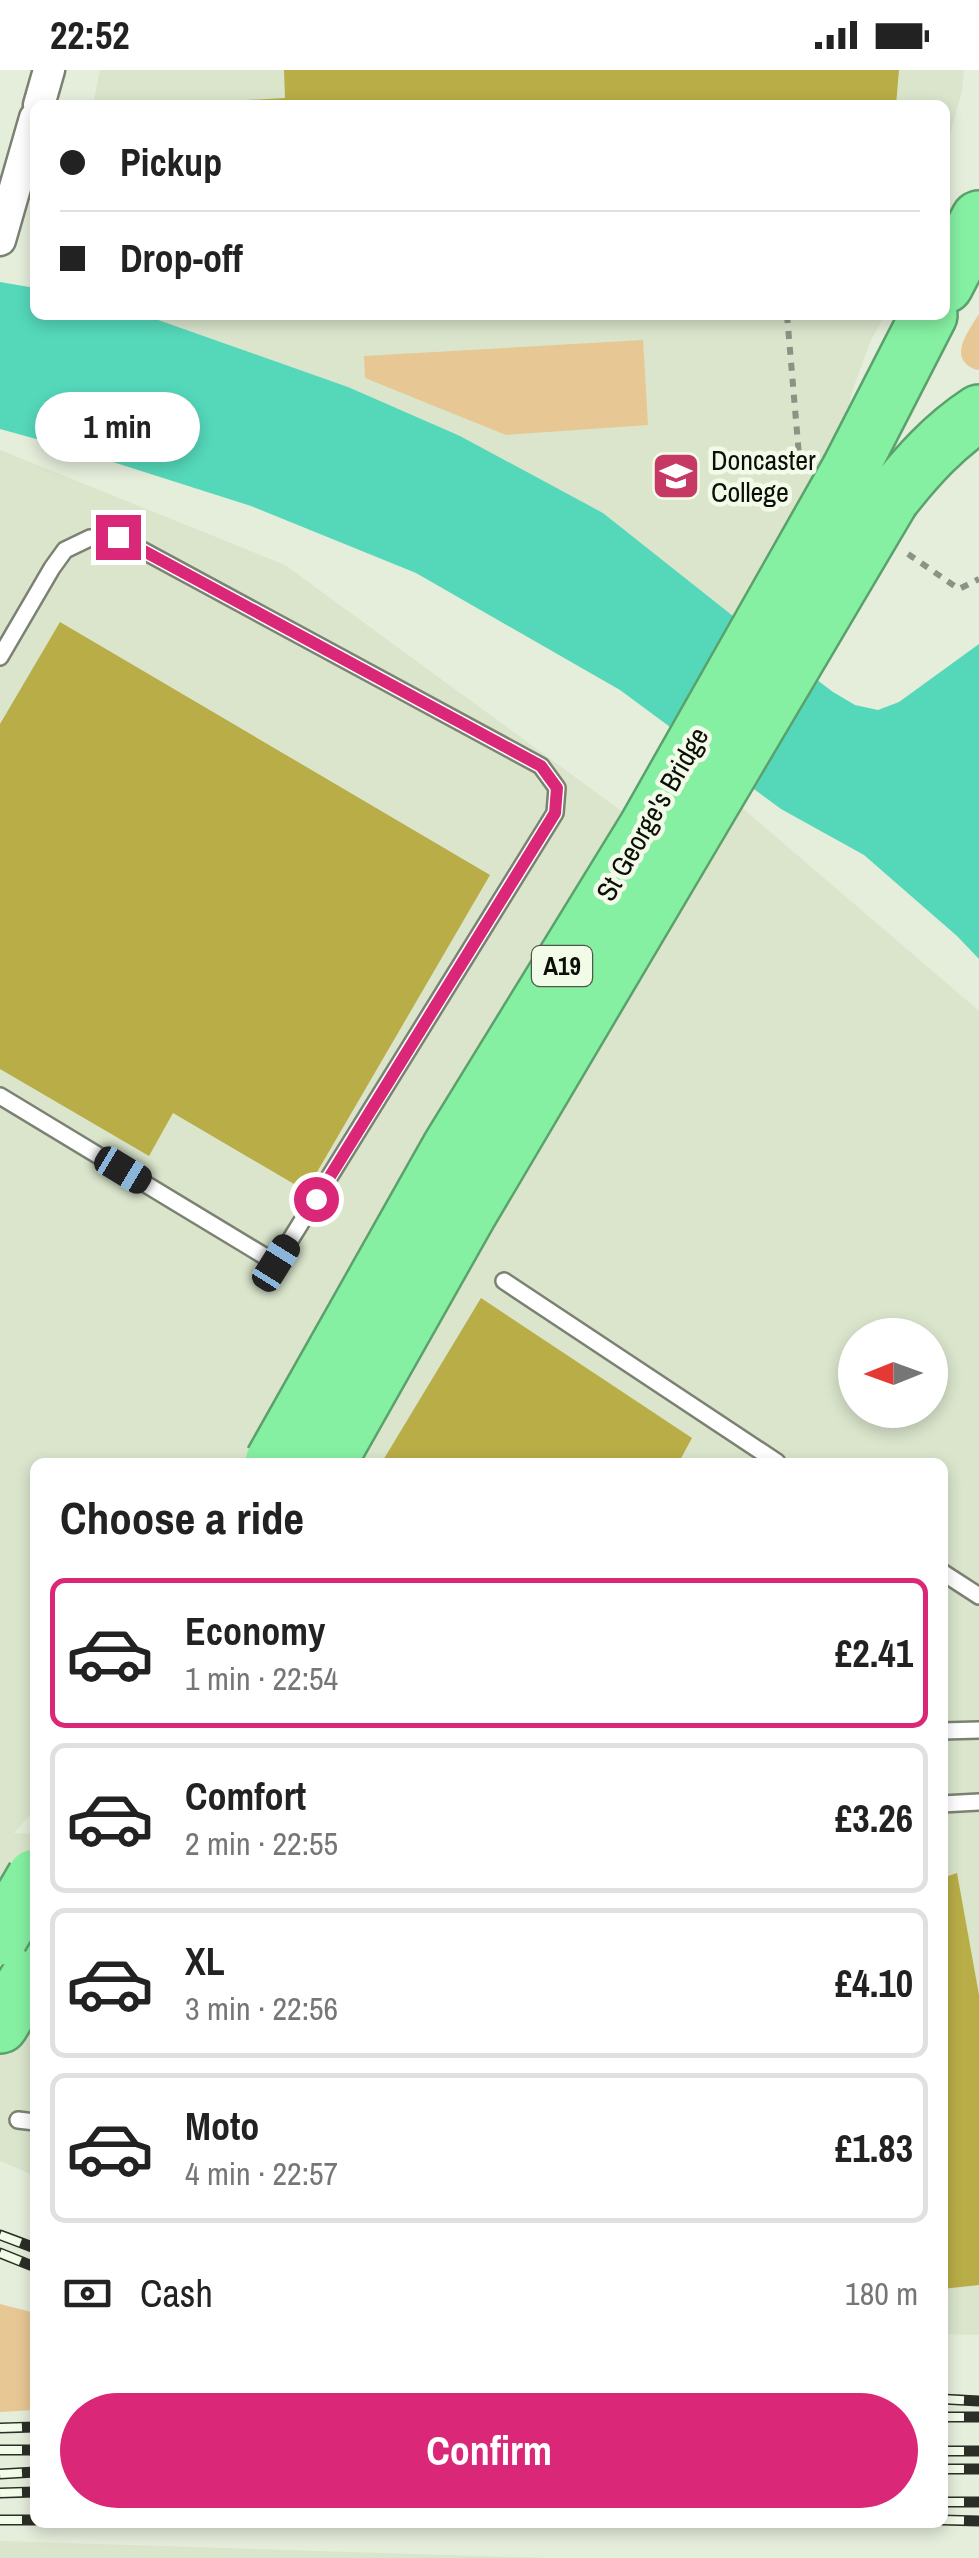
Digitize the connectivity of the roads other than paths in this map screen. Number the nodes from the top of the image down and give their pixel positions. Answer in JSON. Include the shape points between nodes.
{"nodes":[{"id":1,"x":49,"y":70,"type":"edge"},
{"id":2,"x":40,"y":100,"type":"edge"},
{"id":3,"x":30,"y":135,"type":"edge"},
{"id":4,"x":979,"y":218,"type":"edge"},
{"id":5,"x":0,"y":240,"type":"edge"},
{"id":6,"x":950,"y":275,"type":"edge"},
{"id":7,"x":928,"y":320,"type":"edge"},
{"id":8,"x":979,"y":413,"type":"edge"},
{"id":9,"x":871,"y":484,"type":"junction"},
{"id":10,"x":0,"y":657,"type":"edge"},
{"id":11,"x":0,"y":1096,"type":"edge"},
{"id":12,"x":504,"y":1281,"type":"dead end"},
{"id":13,"x":275,"y":1458,"type":"edge"},
{"id":14,"x":330,"y":1458,"type":"edge"},
{"id":15,"x":772,"y":1458,"type":"edge"},
{"id":16,"x":948,"y":1576,"type":"edge"},
{"id":17,"x":979,"y":1596,"type":"edge"},
{"id":18,"x":979,"y":1730,"type":"edge"},
{"id":19,"x":948,"y":1731,"type":"edge"},
{"id":20,"x":979,"y":1802,"type":"edge"},
{"id":21,"x":948,"y":1804,"type":"edge"},
{"id":22,"x":30,"y":1886,"type":"edge"},
{"id":23,"x":0,"y":1892,"type":"edge"},
{"id":24,"x":30,"y":1895,"type":"edge"},
{"id":25,"x":0,"y":1937,"type":"edge"},
{"id":26,"x":30,"y":1975,"type":"edge"},
{"id":27,"x":0,"y":2025,"type":"edge"},
{"id":28,"x":18,"y":2120,"type":"dead end"},
{"id":29,"x":30,"y":2121,"type":"edge"}],
"edges":[{"from":1,"to":2,"type":"street"},
{"from":3,"to":5,"type":"street"},
{"from":4,"to":6,"type":"highway"},
{"from":7,"to":9,"type":"highway","name":"St George's Bridge","number":"A19"},
{"from":8,"to":9,"type":"highway","name":"St George's Bridge","number":"A19","via":[[924,460]]},
{"from":9,"to":13,"type":"highway","name":"St George's Bridge","number":"A19","bridge":true,"via":[[646,829],[450,1148]]},
{"from":9,"to":14,"type":"highway","name":"St George's Bridge","number":"A19","bridge":true},
{"from":10,"to":11,"type":"lane","via":[[65,550],[90,538],[118,537],[541,766],[557,788],[555,813],[276,1263]]},
{"from":12,"to":15,"type":"lane"},
{"from":16,"to":17,"type":"lane"},
{"from":18,"to":19,"type":"lane"},
{"from":20,"to":21,"type":"lane"},
{"from":22,"to":25,"type":"highway","bridge":true},
{"from":23,"to":24,"type":"lane"},
{"from":26,"to":27,"type":"highway"},
{"from":28,"to":29,"type":"lane"}]}
